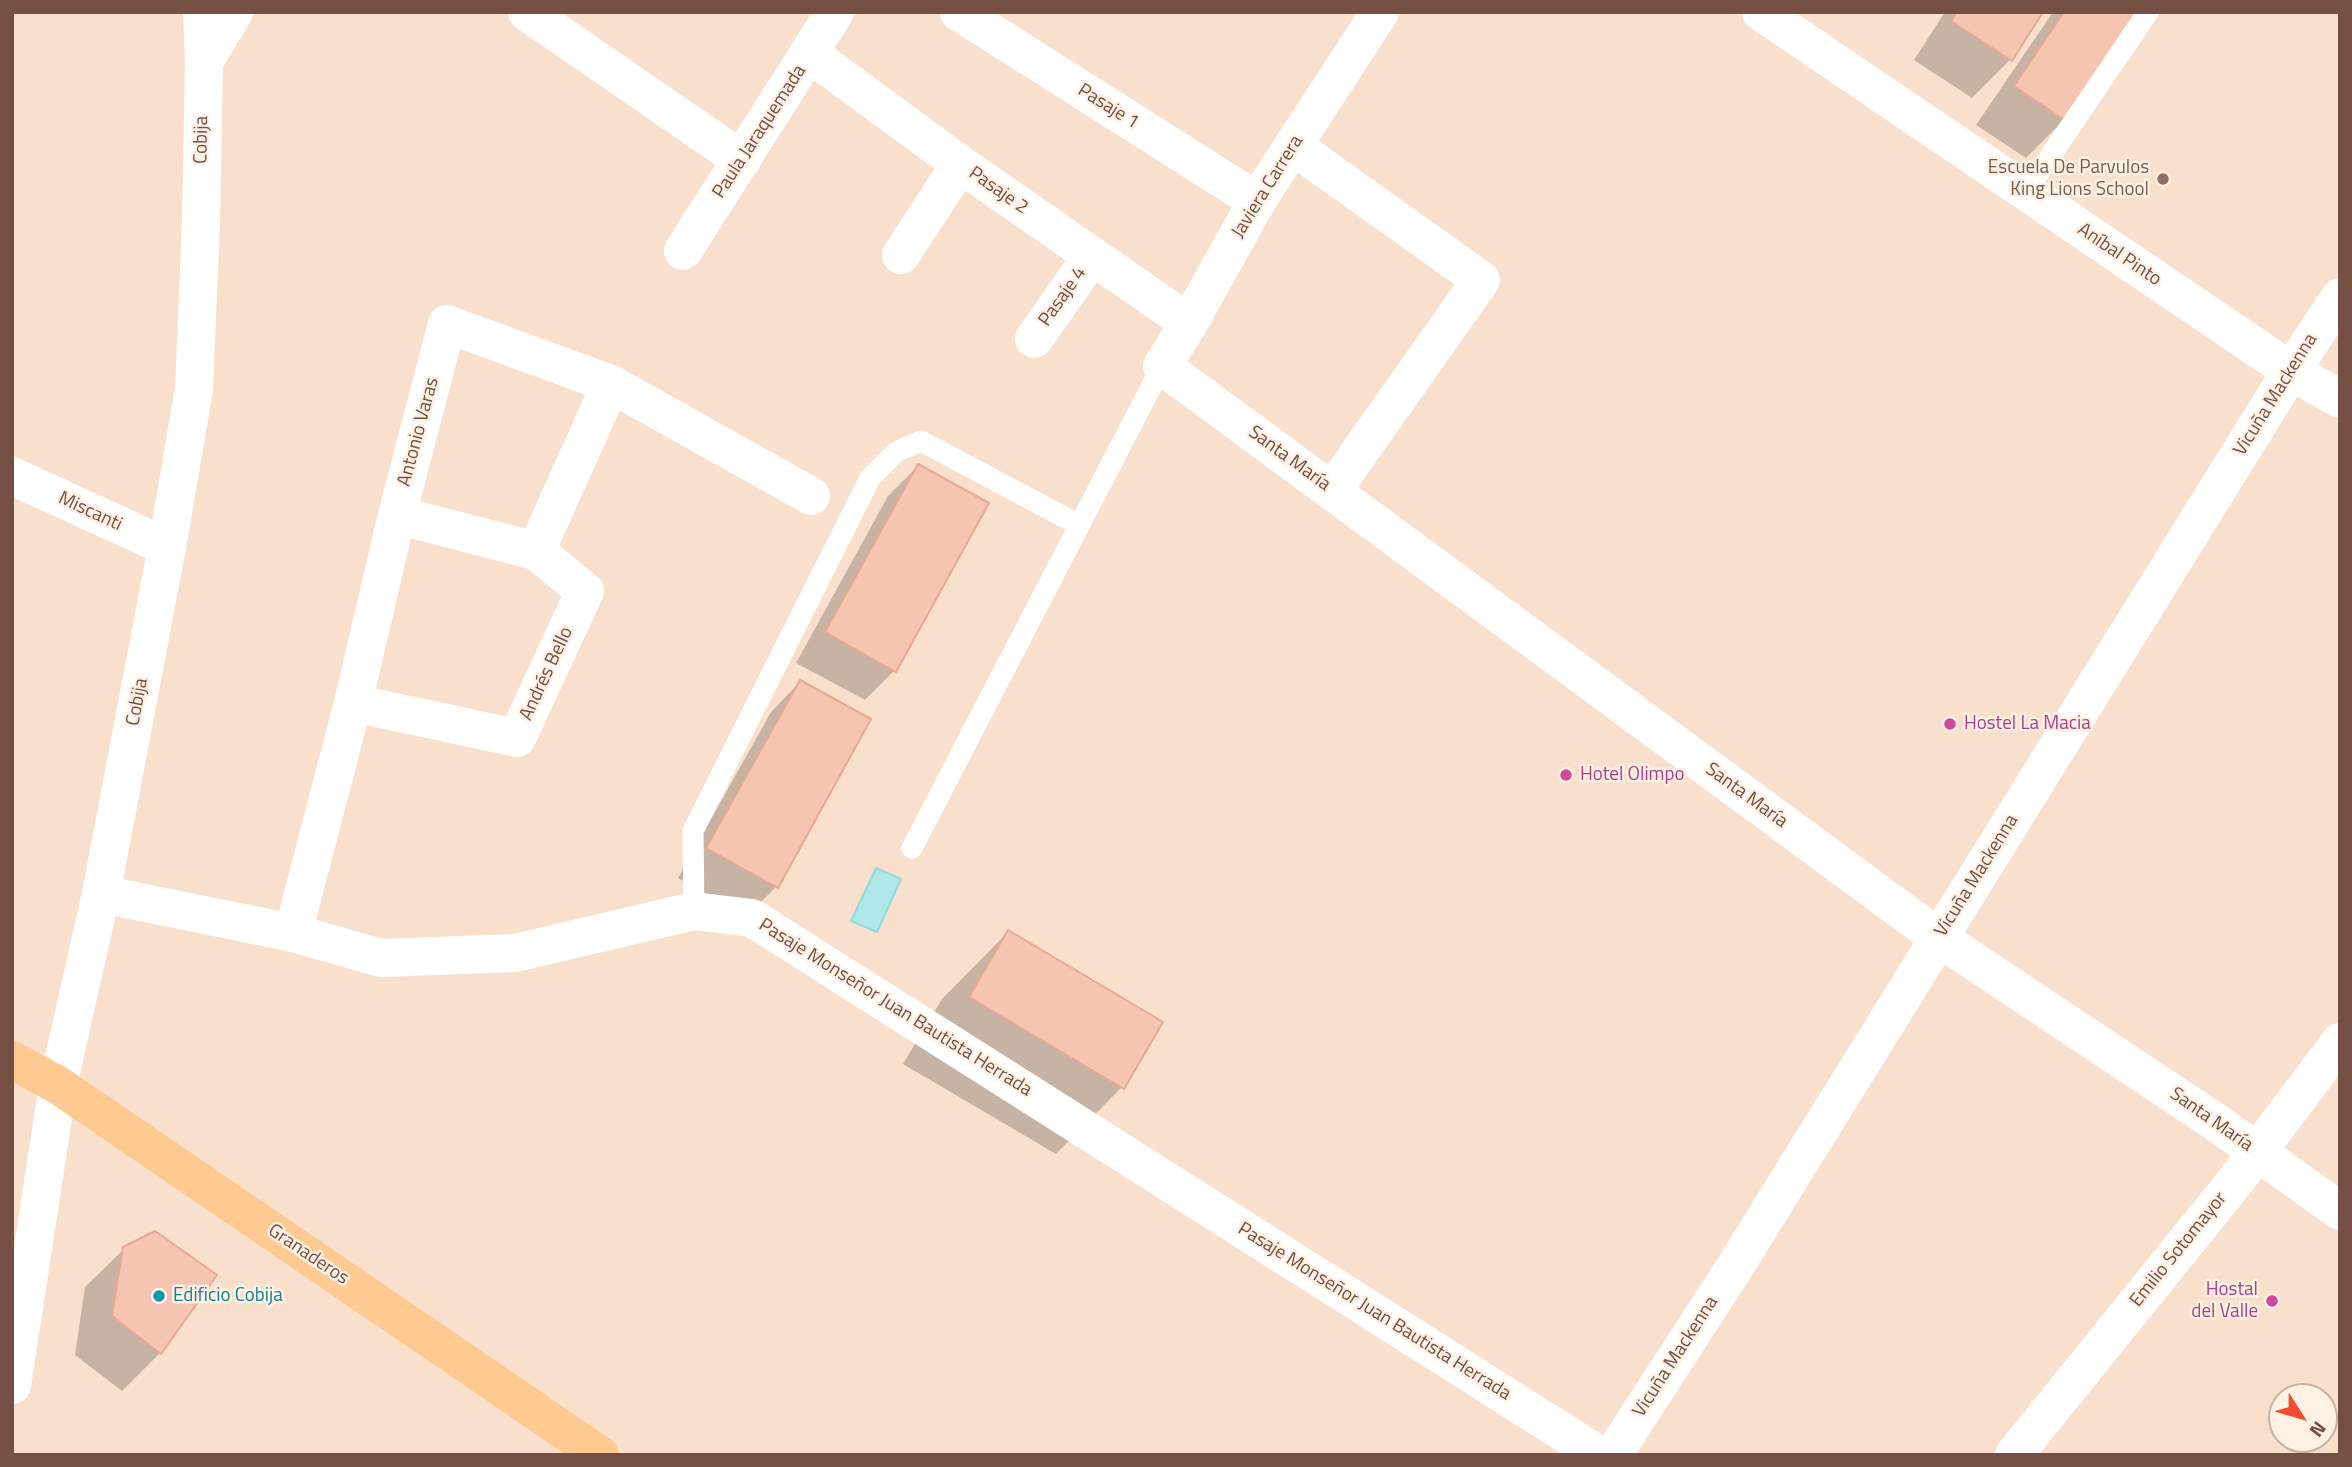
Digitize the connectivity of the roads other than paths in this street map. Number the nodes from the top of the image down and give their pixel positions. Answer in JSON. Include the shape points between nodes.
{"nodes":[{"id":1,"x":202,"y":12,"type":"edge"},
{"id":2,"x":234,"y":12,"type":"edge"},
{"id":3,"x":527,"y":12,"type":"edge"},
{"id":4,"x":835,"y":12,"type":"edge"},
{"id":5,"x":959,"y":12,"type":"edge"},
{"id":6,"x":1380,"y":12,"type":"edge"},
{"id":7,"x":1761,"y":12,"type":"edge"},
{"id":8,"x":2148,"y":12,"type":"edge"},
{"id":9,"x":810,"y":54,"type":"junction"},
{"id":10,"x":204,"y":62,"type":"junction"},
{"id":11,"x":1293,"y":146,"type":"junction"},
{"id":12,"x":742,"y":160,"type":"junction"},
{"id":13,"x":960,"y":164,"type":"junction"},
{"id":14,"x":2026,"y":192,"type":"junction"},
{"id":15,"x":1257,"y":201,"type":"junction"},
{"id":16,"x":683,"y":251,"type":"dead end"},
{"id":17,"x":901,"y":255,"type":"dead end"},
{"id":18,"x":1091,"y":256,"type":"junction"},
{"id":19,"x":2340,"y":297,"type":"edge"},
{"id":20,"x":1189,"y":323,"type":"junction"},
{"id":21,"x":1034,"y":339,"type":"dead end"},
{"id":22,"x":1162,"y":366,"type":"junction"},
{"id":23,"x":2291,"y":371,"type":"junction"},
{"id":24,"x":611,"y":384,"type":"junction"},
{"id":25,"x":2340,"y":399,"type":"edge"},
{"id":26,"x":12,"y":476,"type":"edge"},
{"id":27,"x":1332,"y":491,"type":"junction"},
{"id":28,"x":811,"y":496,"type":"dead end"},
{"id":29,"x":397,"y":515,"type":"junction"},
{"id":30,"x":1080,"y":525,"type":"junction"},
{"id":31,"x":167,"y":547,"type":"junction"},
{"id":32,"x":537,"y":551,"type":"junction"},
{"id":33,"x":353,"y":703,"type":"junction"},
{"id":34,"x":912,"y":848,"type":"dead end"},
{"id":35,"x":100,"y":894,"type":"junction"},
{"id":36,"x":694,"y":911,"type":"junction"},
{"id":37,"x":293,"y":933,"type":"junction"},
{"id":38,"x":1939,"y":937,"type":"junction"},
{"id":39,"x":2340,"y":1042,"type":"edge"},
{"id":40,"x":12,"y":1060,"type":"edge"},
{"id":41,"x":58,"y":1085,"type":"junction"},
{"id":42,"x":2256,"y":1151,"type":"junction"},
{"id":43,"x":2340,"y":1211,"type":"edge"},
{"id":44,"x":12,"y":1385,"type":"edge"},
{"id":45,"x":600,"y":1455,"type":"edge"},
{"id":46,"x":1599,"y":1455,"type":"edge"},
{"id":47,"x":1613,"y":1455,"type":"edge"},
{"id":48,"x":2014,"y":1455,"type":"edge"}],
"edges":[{"from":1,"to":10,"type":"street","name":"Cobija"},
{"from":2,"to":10,"type":"street"},
{"from":3,"to":12,"type":"street"},
{"from":4,"to":9,"type":"street","name":"Paula Jaraquemada"},
{"from":5,"to":15,"type":"street","name":"Pasaje 1"},
{"from":6,"to":11,"type":"street","name":"Javiera Carrera"},
{"from":7,"to":14,"type":"street","name":"Aníbal Pinto"},
{"from":8,"to":14,"type":"lane"},
{"from":9,"to":12,"type":"street","name":"Paula Jaraquemada"},
{"from":9,"to":13,"type":"street","name":"Pasaje 2"},
{"from":10,"to":31,"type":"street","name":"Cobija","via":[[194,389]]},
{"from":11,"to":15,"type":"street","name":"Javiera Carrera"},
{"from":11,"to":27,"type":"street","via":[[1481,280]]},
{"from":12,"to":16,"type":"street","name":"Paula Jaraquemada"},
{"from":13,"to":17,"type":"street"},
{"from":13,"to":18,"type":"street","name":"Pasaje 2"},
{"from":14,"to":23,"type":"street","name":"Aníbal Pinto"},
{"from":15,"to":20,"type":"street","name":"Javiera Carrera"},
{"from":18,"to":20,"type":"street","name":"Pasaje 2"},
{"from":18,"to":21,"type":"street","name":"Pasaje 4"},
{"from":19,"to":23,"type":"street","name":"Vicuña Mackenna"},
{"from":20,"to":22,"type":"street","name":"Javiera Carrera"},
{"from":22,"to":27,"type":"street","name":"Santa María"},
{"from":22,"to":30,"type":"lane"},
{"from":23,"to":25,"type":"street","name":"Aníbal Pinto"},
{"from":23,"to":38,"type":"street","name":"Vicuña Mackenna"},
{"from":24,"to":28,"type":"street","name":"Antonio Varas"},
{"from":24,"to":29,"type":"street","name":"Antonio Varas","via":[[447,324]]},
{"from":24,"to":32,"type":"street"},
{"from":26,"to":31,"type":"street","name":"Miscanti"},
{"from":27,"to":38,"type":"street","name":"Santa María"},
{"from":29,"to":32,"type":"street","name":"Andrés Bello"},
{"from":29,"to":33,"type":"street","name":"Antonio Varas"},
{"from":30,"to":34,"type":"lane"},
{"from":30,"to":36,"type":"lane","via":[[920,441],[896,452],[870,478],[693,831]]},
{"from":31,"to":35,"type":"street","name":"Cobija"},
{"from":32,"to":33,"type":"street","name":"Andrés Bello","via":[[585,592],[517,738]]},
{"from":33,"to":37,"type":"street","name":"Antonio Varas"},
{"from":35,"to":37,"type":"street","name":"Pasaje Monseñor Juan Bautista Herrada"},
{"from":35,"to":41,"type":"street","name":"Cobija"},
{"from":36,"to":37,"type":"street","name":"Pasaje Monseñor Juan Bautista Herrada","via":[[514,953],[381,958]]},
{"from":36,"to":46,"type":"street","name":"Pasaje Monseñor Juan Bautista Herrada","via":[[752,918]]},
{"from":38,"to":42,"type":"street","name":"Santa María"},
{"from":38,"to":47,"type":"street","name":"Vicuña Mackenna"},
{"from":39,"to":42,"type":"street","name":"Emilio Sotomayor"},
{"from":40,"to":41,"type":"main road","name":"Granaderos"},
{"from":41,"to":44,"type":"street","name":"Cobija"},
{"from":41,"to":45,"type":"main road","name":"Granaderos"},
{"from":42,"to":43,"type":"street","name":"Santa María"},
{"from":42,"to":48,"type":"street","name":"Emilio Sotomayor"}]}
